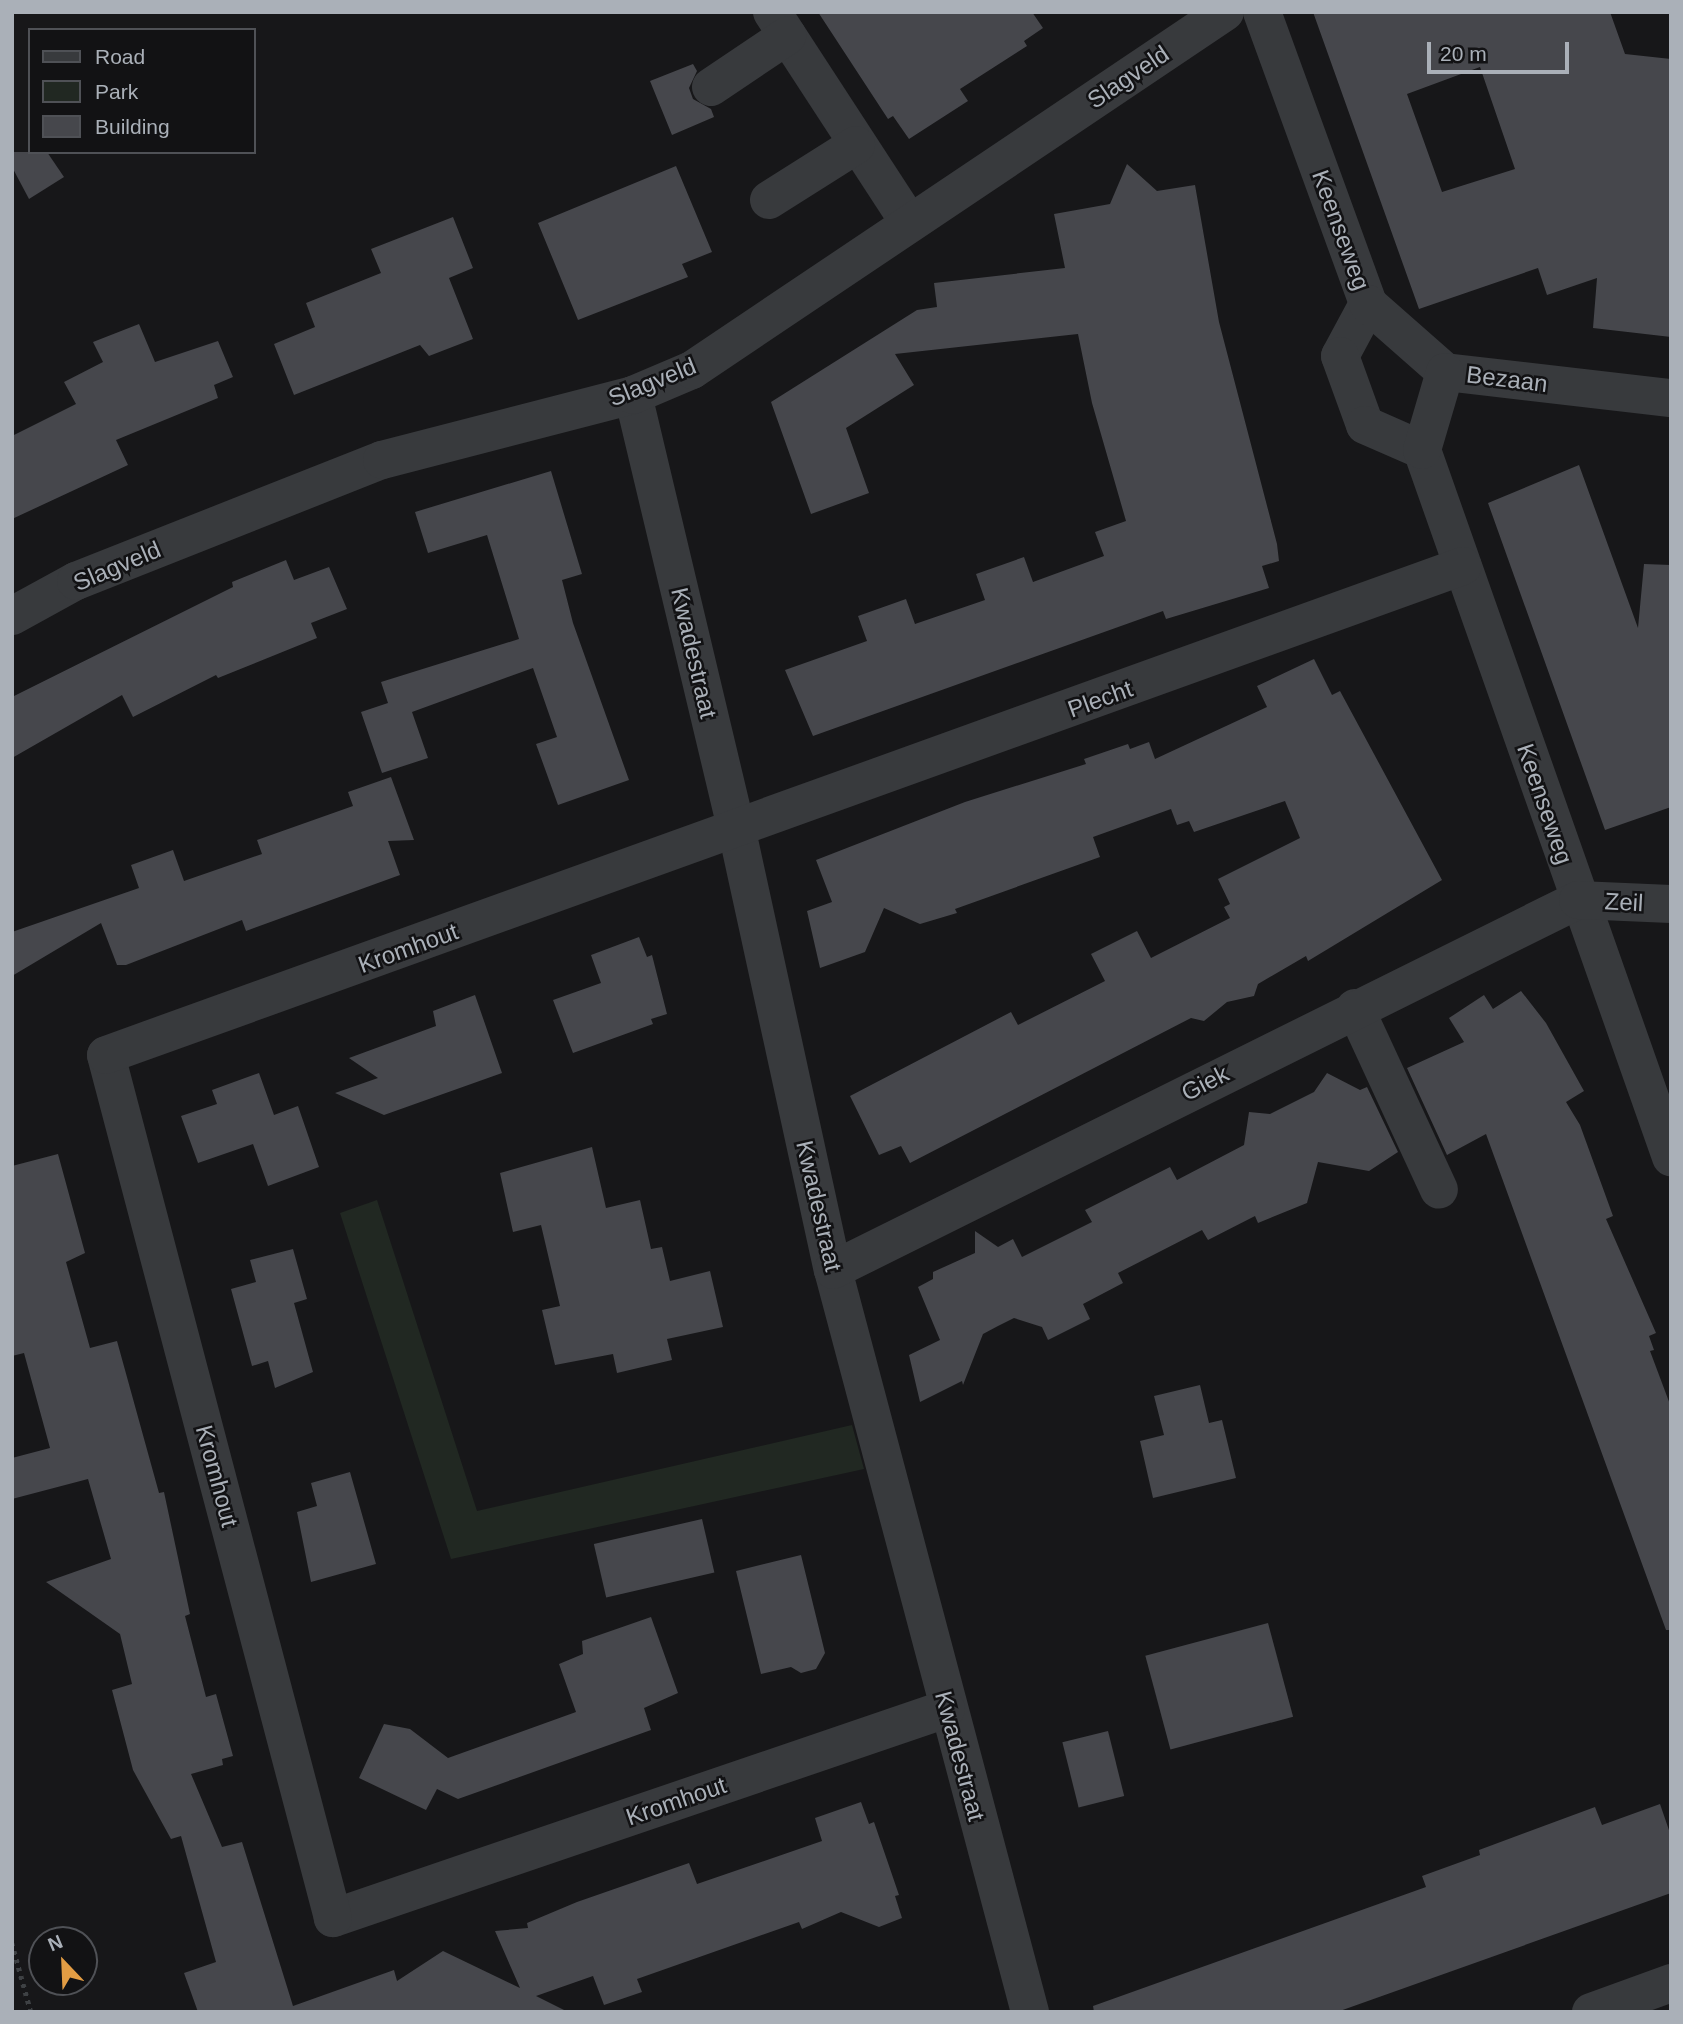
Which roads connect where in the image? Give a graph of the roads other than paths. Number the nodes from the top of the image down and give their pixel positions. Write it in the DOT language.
graph roads {
  1 [pos="1224,12"];
  2 [pos="1262,12"];
  3 [pos="779,24"];
  4 [pos="711,87"];
  5 [pos="856,145"];
  6 [pos="769,200"];
  7 [pos="909,222"];
  8 [pos="1368,304"];
  9 [pos="1445,372"];
  10 [pos="633,395"];
  11 [pos="1671,398"];
  12 [pos="1422,450"];
  13 [pos="1463,566"];
  14 [pos="12,617"];
  15 [pos="737,831"];
  16 [pos="1578,900"];
  17 [pos="1671,904"];
  18 [pos="1355,1008"];
  19 [pos="1671,1157"];
  20 [pos="1439,1190"];
  21 [pos="833,1270"];
  22 [pos="946,1709"];
  23 [pos="1671,1983"];
  24 [pos="1030,2012"];
  25 [pos="1591,2012"];
  1 -- 7 [label="street, Slagveld"];
  2 -- 8 [label="street, Keenseweg"];
  3 -- 4 [label="street"];
  3 -- 5 [label="street"];
  5 -- 6 [label="street"];
  5 -- 7 [label="street"];
  7 -- 10 [label="street, Slagveld"];
  8 -- 9 [label="street, Bezaan"];
  8 -- 12 [label="street, Keenseweg"];
  9 -- 11 [label="street, Bezaan"];
  9 -- 12 [label="street"];
  10 -- 14 [label="street, Slagveld"];
  10 -- 15 [label="street, Kwadestraat"];
  12 -- 13 [label="street, Keenseweg"];
  13 -- 15 [label="street, Plecht"];
  13 -- 16 [label="street, Keenseweg"];
  15 -- 21 [label="street, Kwadestraat"];
  15 -- 22 [label="street, Kromhout"];
  16 -- 17 [label="street, Zeil"];
  16 -- 18 [label="street, Giek"];
  16 -- 19 [label="street, Keenseweg"];
  18 -- 20 [label="street"];
  18 -- 21 [label="street, Giek"];
  21 -- 22 [label="street, Kwadestraat"];
  22 -- 24 [label="street, Kwadestraat"];
  23 -- 25 [label="street"];
}
